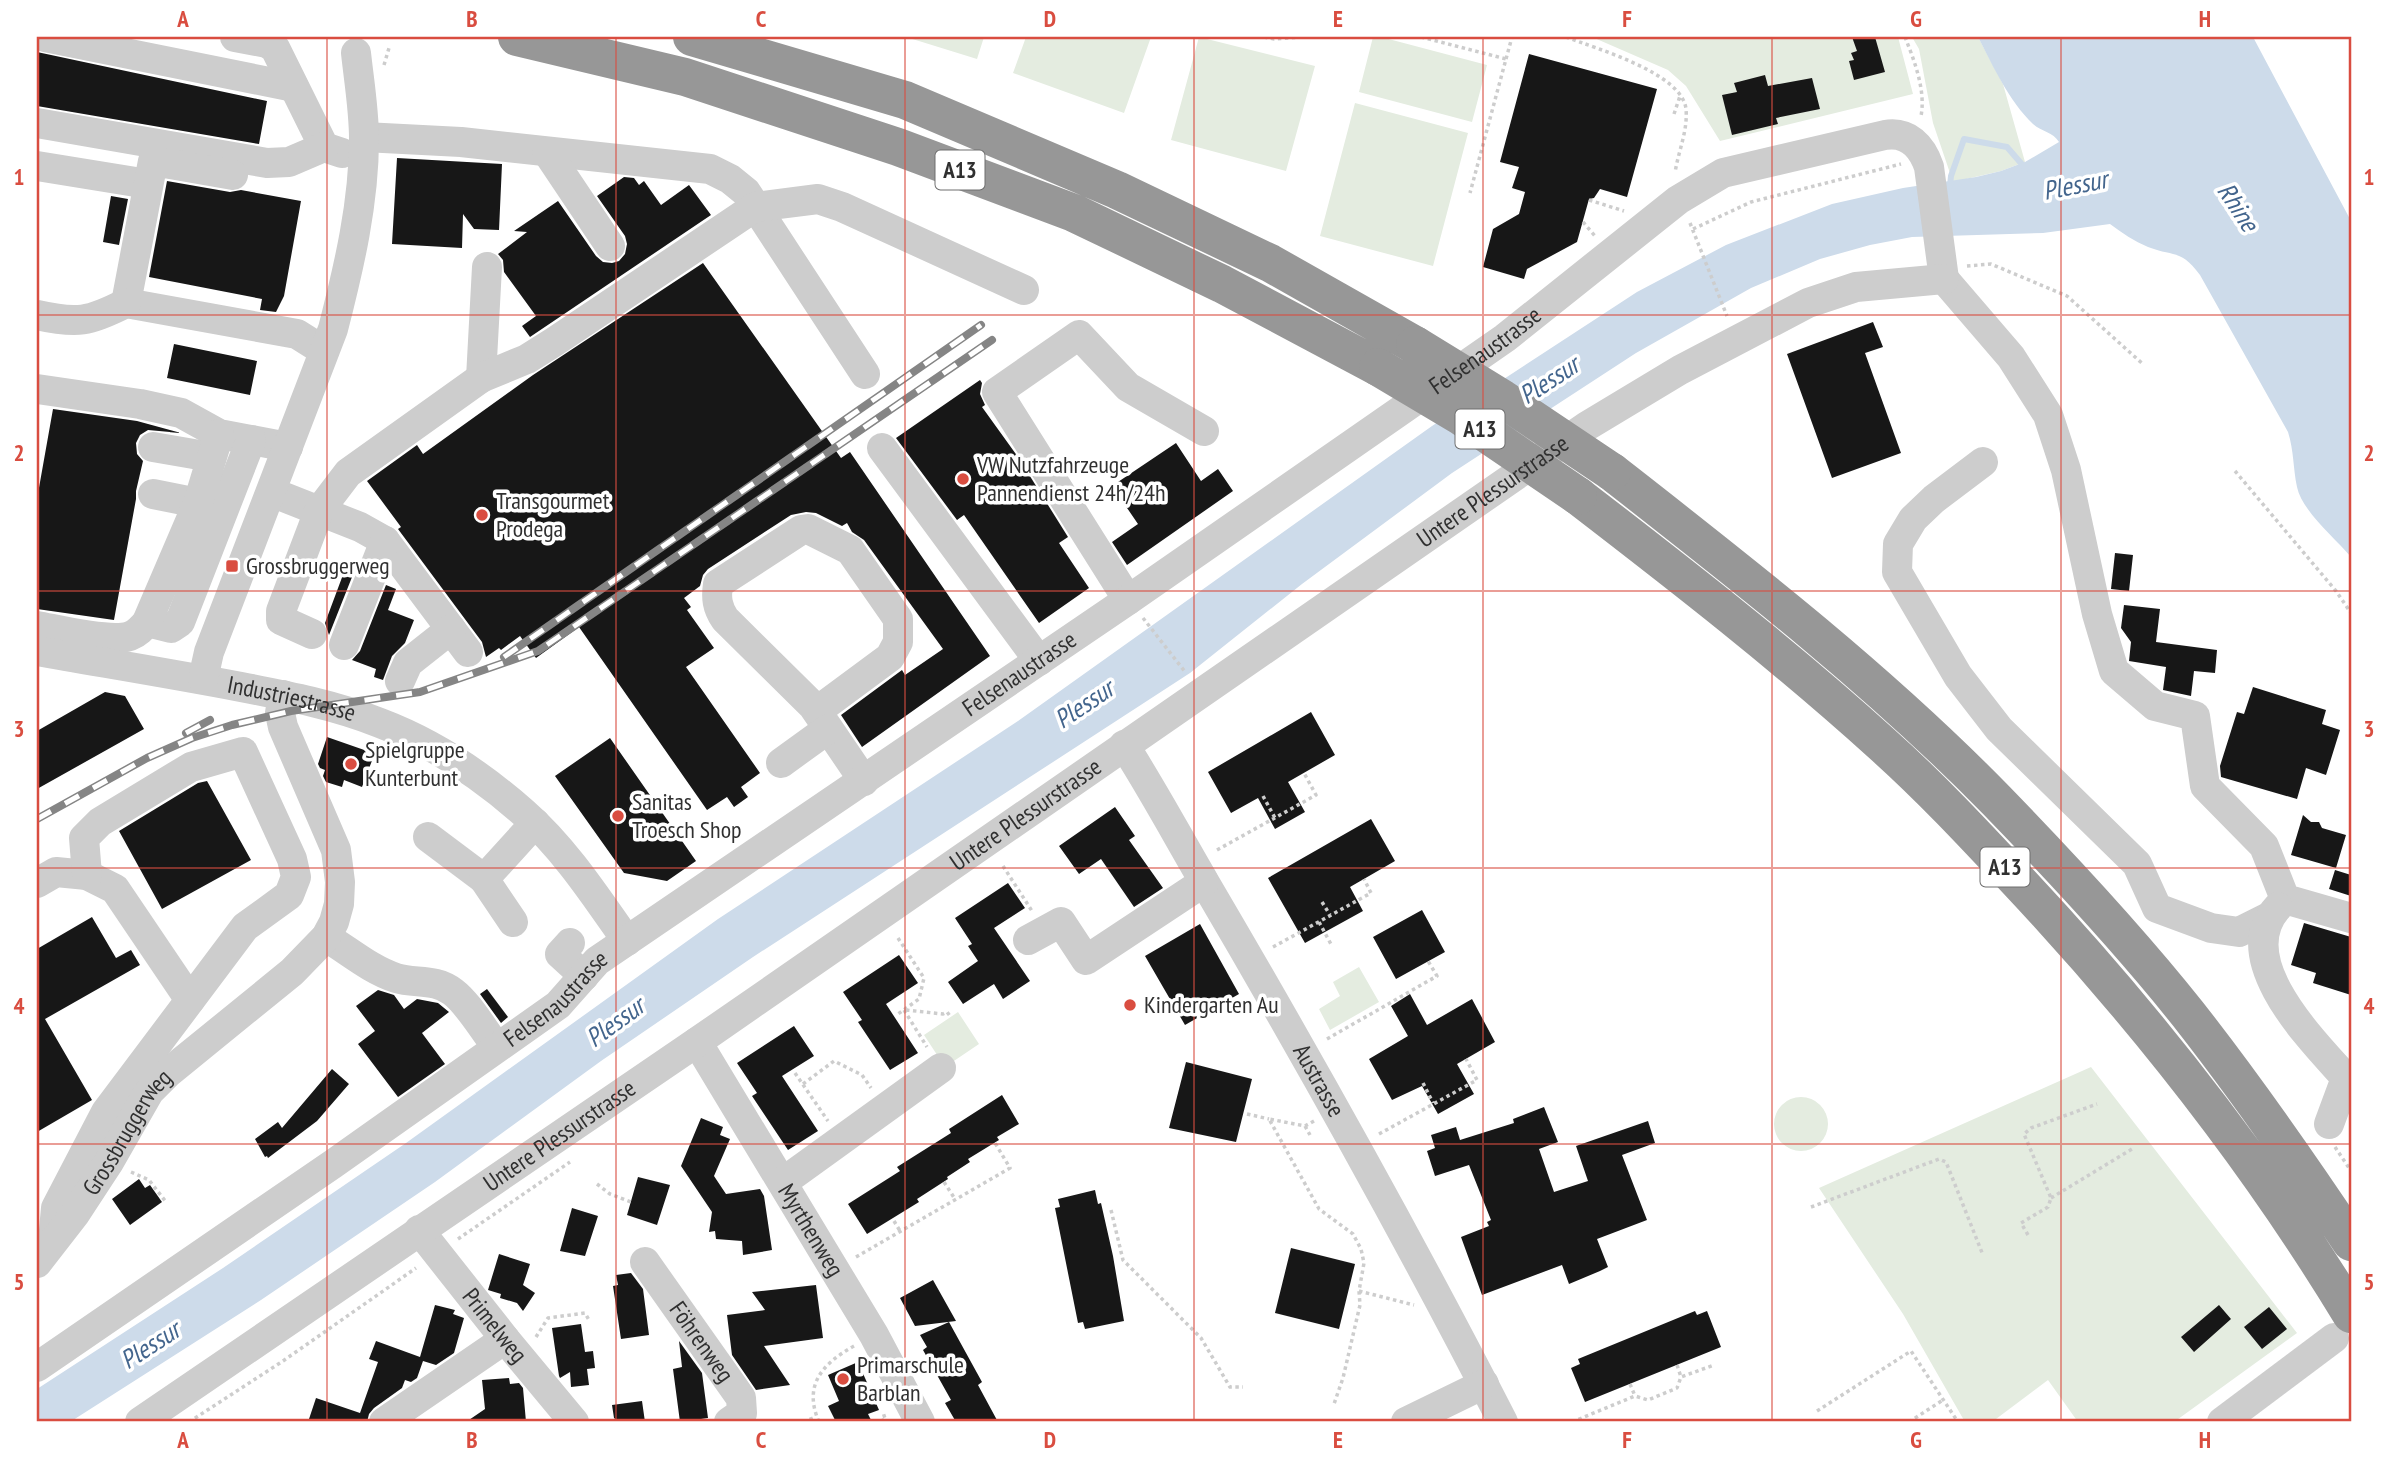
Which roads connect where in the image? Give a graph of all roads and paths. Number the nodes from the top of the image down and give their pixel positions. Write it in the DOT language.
graph roads {
  1 [pos="47,37"];
  2 [pos="235,37"];
  3 [pos="517,37"];
  4 [pos="692,37"];
  5 [pos="1264,37"];
  6 [pos="1303,37"];
  7 [pos="1420,37"];
  8 [pos="1512,37"];
  9 [pos="1566,37"];
  10 [pos="1905,37"];
  11 [pos="356,53"];
  12 [pos="1506,59"];
  13 [pos="294,87"];
  14 [pos="1680,94"];
  15 [pos="1674,114"];
  16 [pos="37,123"];
  17 [pos="324,148"];
  18 [pos="363,148"];
  19 [pos="1907,151"];
  20 [pos="547,152"];
  21 [pos="37,166"];
  22 [pos="233,175"];
  23 [pos="148,184"];
  24 [pos="1470,193"];
  25 [pos="1678,200"];
  26 [pos="755,208"];
  27 [pos="1693,229"];
  28 [pos="1695,234"];
  29 [pos="610,246"];
  30 [pos="487,267"];
  31 [pos="1944,279"];
  32 [pos="1024,290"];
  33 [pos="126,303"];
  34 [pos="37,315"];
  35 [pos="1727,317"];
  36 [pos="324,351"];
  37 [pos="2144,365"];
  38 [pos="865,374"];
  39 [pos="481,378"];
  40 [pos="37,389"];
  41 [pos="1204,431"];
  42 [pos="251,440"];
  43 [pos="215,445"];
  44 [pos="153,447"];
  45 [pos="288,447"];
  46 [pos="882,448"];
  47 [pos="1983,462"];
  48 [pos="2235,471"];
  49 [pos="271,492"];
  50 [pos="153,494"];
  51 [pos="198,503"];
  52 [pos="319,511"];
  53 [pos="385,541"];
  54 [pos="1137,611"];
  55 [pos="2351,613"];
  56 [pos="148,622"];
  57 [pos="37,626"];
  58 [pos="312,634"];
  59 [pos="344,645"];
  60 [pos="37,651"];
  61 [pos="1039,662"];
  62 [pos="1186,673"];
  63 [pos="203,680"];
  64 [pos="400,681"];
  65 [pos="283,695"];
  66 [pos="823,720"];
  67 [pos="1124,746"];
  68 [pos="781,763"];
  69 [pos="1304,773"];
  70 [pos="864,781"];
  71 [pos="1263,796"];
  72 [pos="1275,818"];
  73 [pos="535,823"];
  74 [pos="428,837"];
  75 [pos="1217,850"];
  76 [pos="1003,866"];
  77 [pos="87,875"];
  78 [pos="484,879"];
  79 [pos="1364,879"];
  80 [pos="1204,882"];
  81 [pos="37,883"];
  82 [pos="1322,902"];
  83 [pos="2277,908"];
  84 [pos="1330,915"];
  85 [pos="2351,918"];
  86 [pos="513,922"];
  87 [pos="1319,922"];
  88 [pos="1036,936"];
  89 [pos="326,937"];
  90 [pos="898,938"];
  91 [pos="627,941"];
  92 [pos="570,943"];
  93 [pos="1273,947"];
  94 [pos="1332,947"];
  95 [pos="1428,961"];
  96 [pos="584,976"];
  97 [pos="190,1000"];
  98 [pos="904,1010"];
  99 [pos="898,1014"];
  100 [pos="950,1016"];
  101 [pos="1327,1039"];
  102 [pos="697,1042"];
  103 [pos="497,1047"];
  104 [pos="1466,1059"];
  105 [pos="941,1068"];
  106 [pos="795,1073"];
  107 [pos="1423,1083"];
  108 [pos="2349,1083"];
  109 [pos="803,1084"];
  110 [pos="1434,1104"];
  111 [pos="2096,1104"];
  112 [pos="1334,1107"];
  113 [pos="884,1109"];
  114 [pos="1247,1114"];
  115 [pos="1269,1119"];
  116 [pos="2329,1124"];
  117 [pos="1305,1126"];
  118 [pos="1379,1134"];
  119 [pos="1310,1135"];
  120 [pos="841,1140"];
  121 [pos="995,1143"];
  122 [pos="2132,1149"];
  123 [pos="109,1162"];
  124 [pos="783,1182"];
  125 [pos="944,1182"];
  126 [pos="597,1184"];
  127 [pos="2051,1198"];
  128 [pos="955,1199"];
  129 [pos="166,1202"];
  130 [pos="631,1202"];
  131 [pos="1811,1207"];
  132 [pos="1111,1210"];
  133 [pos="46,1211"];
  134 [pos="894,1221"];
  135 [pos="419,1230"];
  136 [pos="900,1231"];
  137 [pos="2028,1236"];
  138 [pos="2351,1242"];
  139 [pos="45,1252"];
  140 [pos="1983,1255"];
  141 [pos="645,1262"];
  142 [pos="419,1265"];
  143 [pos="835,1269"];
  144 [pos="1359,1291"];
  145 [pos="1426,1309"];
  146 [pos="589,1320"];
  147 [pos="2343,1326"];
  148 [pos="874,1335"];
  149 [pos="505,1339"];
  150 [pos="526,1364"];
  151 [pos="1677,1365"];
  152 [pos="1714,1365"];
  153 [pos="37,1367"];
  154 [pos="1682,1377"];
  155 [pos="1483,1384"];
  156 [pos="1630,1384"];
  157 [pos="1243,1387"];
  158 [pos="1635,1396"];
  159 [pos="1943,1400"];
  160 [pos="1334,1404"];
  161 [pos="1817,1411"];
  162 [pos="887,1415"];
  163 [pos="816,1417"];
  164 [pos="562,1418"];
  165 [pos="140,1422"];
  166 [pos="189,1422"];
  167 [pos="384,1422"];
  168 [pos="729,1422"];
  169 [pos="803,1422"];
  170 [pos="819,1422"];
  171 [pos="883,1422"];
  172 [pos="920,1422"];
  173 [pos="1211,1422"];
  174 [pos="1219,1422"];
  175 [pos="1406,1422"];
  176 [pos="1503,1422"];
  177 [pos="1572,1422"];
  178 [pos="1909,1422"];
  179 [pos="1958,1422"];
  180 [pos="2221,1422"];
  1 -- 13 [label="street"];
  2 -- 13 [label="street"];
  3 -- 147 [label="highway, A13, bridge"];
  4 -- 138 [label="highway, A13, bridge"];
  5 -- 6 [label="path"];
  7 -- 12 [label="path"];
  8 -- 12 [label="path"];
  9 -- 14 [label="path"];
  10 -- 19 [label="path"];
  11 -- 18 [label="street"];
  12 -- 24 [label="path"];
  13 -- 17 [label="street"];
  14 -- 15 [label="path"];
  14 -- 25 [label="path"];
  16 -- 17 [label="street"];
  17 -- 18 [label="street"];
  18 -- 20 [label="street"];
  18 -- 36 [label="street"];
  19 -- 25 [label="street, Felsenaustrasse"];
  19 -- 27 [label="path"];
  19 -- 31 [label="street"];
  20 -- 26 [label="street"];
  20 -- 29 [label="street"];
  21 -- 23 [label="street"];
  22 -- 23 [label="street"];
  23 -- 33 [label="street"];
  25 -- 54 [label="street, Felsenaustrasse"];
  26 -- 32 [label="street"];
  26 -- 38 [label="street"];
  26 -- 39 [label="street"];
  28 -- 35 [label="path"];
  30 -- 39 [label="street"];
  31 -- 37 [label="path"];
  31 -- 67 [label="street, Untere Plessurstrasse"];
  31 -- 83 [label="street"];
  33 -- 34 [label="street"];
  33 -- 36 [label="street"];
  36 -- 45 [label="street"];
  39 -- 52 [label="street"];
  40 -- 43 [label="street"];
  41 -- 54 [label="street"];
  42 -- 43 [label="street"];
  42 -- 45 [label="street"];
  42 -- 56 [label="street"];
  43 -- 44 [label="street"];
  43 -- 51 [label="street"];
  45 -- 49 [label="street"];
  46 -- 61 [label="street"];
  47 -- 83 [label="street"];
  48 -- 55 [label="path"];
  49 -- 52 [label="street"];
  49 -- 63 [label="street"];
  50 -- 51 [label="street"];
  51 -- 56 [label="street"];
  52 -- 53 [label="street"];
  52 -- 58 [label="street"];
  53 -- 59 [label="street"];
  53 -- 64 [label="street"];
  54 -- 61 [label="street, Felsenaustrasse"];
  54 -- 62 [label="path"];
  56 -- 57 [label="street"];
  60 -- 63 [label="street, Industriestrasse"];
  61 -- 70 [label="street, Felsenaustrasse"];
  63 -- 65 [label="street, Industriestrasse"];
  65 -- 73 [label="street, Industriestrasse"];
  65 -- 89 [label="street, Grossbruggerweg"];
  66 -- 66 [label="street"];
  66 -- 68 [label="street"];
  66 -- 70 [label="street"];
  67 -- 80 [label="street, Austrasse"];
  67 -- 102 [label="street, Untere Plessurstrasse"];
  69 -- 72 [label="path"];
  70 -- 91 [label="street, Felsenaustrasse"];
  71 -- 72 [label="path"];
  72 -- 75 [label="path"];
  73 -- 78 [label="street"];
  73 -- 91 [label="street, Industriestrasse"];
  74 -- 78 [label="street"];
  76 -- 88 [label="path"];
  77 -- 81 [label="street"];
  77 -- 97 [label="street"];
  77 -- 97 [label="street"];
  78 -- 86 [label="street"];
  79 -- 84 [label="path"];
  80 -- 88 [label="street"];
  80 -- 112 [label="street, Austrasse"];
  82 -- 84 [label="path"];
  83 -- 85 [label="street"];
  83 -- 108 [label="street"];
  84 -- 87 [label="path"];
  87 -- 93 [label="path"];
  87 -- 94 [label="path"];
  89 -- 103 [label="street"];
  89 -- 123 [label="street, Grossbruggerweg"];
  90 -- 98 [label="path"];
  91 -- 96 [label="street, Felsenaustrasse"];
  92 -- 96 [label="street"];
  95 -- 101 [label="path"];
  96 -- 103 [label="street, Felsenaustrasse"];
  97 -- 133 [label="street"];
  98 -- 99 [label="path"];
  98 -- 100 [label="path"];
  98 -- 105 [label="path"];
  102 -- 124 [label="street, Myrthenweg"];
  102 -- 135 [label="street, Untere Plessurstrasse"];
  103 -- 153 [label="street, Felsenaustrasse"];
  104 -- 110 [label="path"];
  105 -- 113 [label="street"];
  106 -- 109 [label="path"];
  107 -- 110 [label="path"];
  108 -- 116 [label="street"];
  109 -- 113 [label="path"];
  109 -- 120 [label="path"];
  110 -- 118 [label="path"];
  111 -- 127 [label="path"];
  112 -- 117 [label="path"];
  112 -- 155 [label="street, Austrasse"];
  113 -- 120 [label="street"];
  114 -- 115 [label="path"];
  115 -- 117 [label="path"];
  115 -- 144 [label="path"];
  117 -- 119 [label="path"];
  120 -- 124 [label="street"];
  121 -- 128 [label="path"];
  122 -- 127 [label="path"];
  123 -- 129 [label="path"];
  123 -- 139 [label="street, Grossbruggerweg"];
  124 -- 143 [label="street, Myrthenweg"];
  125 -- 128 [label="path"];
  126 -- 130 [label="path"];
  127 -- 137 [label="path"];
  128 -- 136 [label="path"];
  131 -- 140 [label="path"];
  132 -- 157 [label="path"];
  133 -- 139 [label="street"];
  134 -- 136 [label="path"];
  135 -- 149 [label="street, Primelweg"];
  135 -- 165 [label="street, Untere Plessurstrasse"];
  136 -- 143 [label="path"];
  141 -- 168 [label="street, Föhrenweg"];
  142 -- 166 [label="path"];
  143 -- 148 [label="street, Myrthenweg"];
  144 -- 145 [label="path"];
  144 -- 160 [label="path"];
  146 -- 150 [label="path"];
  147 -- 180 [label="street"];
  148 -- 163 [label="path"];
  148 -- 172 [label="street, Myrthenweg"];
  149 -- 150 [label="street, Primelweg"];
  149 -- 167 [label="street"];
  150 -- 164 [label="street, Primelweg"];
  151 -- 154 [label="path"];
  152 -- 154 [label="path"];
  154 -- 158 [label="path"];
  155 -- 175 [label="street"];
  155 -- 176 [label="street, Austrasse"];
  156 -- 158 [label="path"];
  158 -- 177 [label="path"];
  159 -- 161 [label="path"];
  159 -- 178 [label="path"];
  159 -- 179 [label="path"];
  162 -- 171 [label="path"];
  163 -- 169 [label="path"];
  163 -- 170 [label="path"];
  173 -- 174 [label="path"];
}
